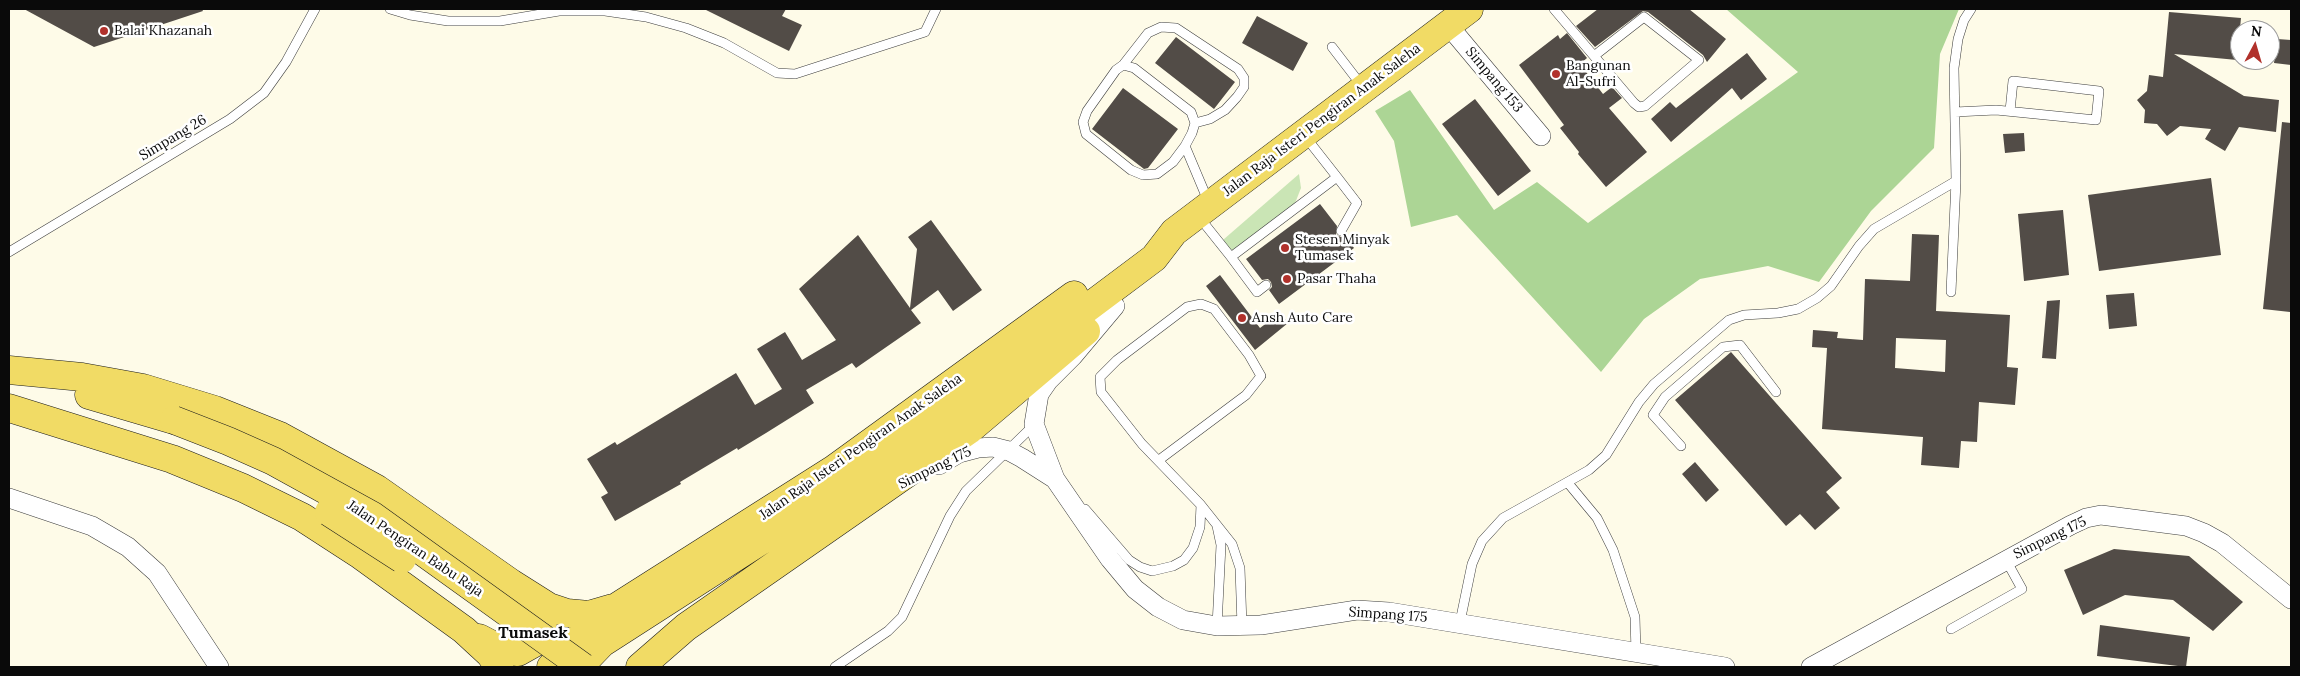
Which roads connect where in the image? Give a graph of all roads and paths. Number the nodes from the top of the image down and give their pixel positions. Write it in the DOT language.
graph roads {
  1 [pos="315,9"];
  2 [pos="390,9"];
  3 [pos="936,9"];
  4 [pos="1554,9"];
  5 [pos="1971,9"];
  6 [pos="1462,13"];
  7 [pos="1332,47"];
  8 [pos="1594,56"];
  9 [pos="1123,65"];
  10 [pos="1363,88"];
  11 [pos="2010,111"];
  12 [pos="1955,112"];
  13 [pos="1195,123"];
  14 [pos="1303,133"];
  15 [pos="1540,136"];
  16 [pos="1185,146"];
  17 [pos="1337,177"];
  18 [pos="1956,181"];
  19 [pos="1204,210"];
  20 [pos="1341,230"];
  21 [pos="1174,232"];
  22 [pos="9,252"];
  23 [pos="1231,257"];
  24 [pos="1149,263"];
  25 [pos="1266,286"];
  26 [pos="1951,292"];
  27 [pos="1115,306"];
  28 [pos="1712,334"];
  29 [pos="1723,347"];
  30 [pos="9,370"];
  31 [pos="9,379"];
  32 [pos="1648,391"];
  33 [pos="1776,392"];
  34 [pos="9,398"];
  35 [pos="1660,404"];
  36 [pos="9,408"];
  37 [pos="1034,424"];
  38 [pos="170,428"];
  39 [pos="1681,446"];
  40 [pos="1008,451"];
  41 [pos="1159,460"];
  42 [pos="1057,482"];
  43 [pos="1568,483"];
  44 [pos="9,498"];
  45 [pos="869,500"];
  46 [pos="1201,505"];
  47 [pos="1216,523"];
  48 [pos="2006,560"];
  49 [pos="511,583"];
  50 [pos="2291,599"];
  51 [pos="615,608"];
  52 [pos="1460,622"];
  53 [pos="1217,626"];
  54 [pos="1242,626"];
  55 [pos="1951,629"];
  56 [pos="464,630"];
  57 [pos="1636,653"];
  58 [pos="219,667"];
  59 [pos="499,667"];
  60 [pos="551,667"];
  61 [pos="579,667"];
  62 [pos="583,667"];
  63 [pos="640,667"];
  64 [pos="834,667"];
  65 [pos="1725,667"];
  66 [pos="1811,667"];
  1 -- 22 [label="lane, Simpang 26"];
  2 -- 3 [label="lane"];
  4 -- 8 [label="lane"];
  5 -- 12 [label="lane"];
  6 -- 10 [label="main road, Jalan Raja Isteri Pengiran Anak Saleha"];
  6 -- 15 [label="street, Simpang 153"];
  7 -- 10 [label="lane"];
  8 -- 8 [label="lane"];
  9 -- 13 [label="lane"];
  9 -- 13 [label="lane"];
  9 -- 16 [label="lane"];
  10 -- 14 [label="main road, Jalan Raja Isteri Pengiran Anak Saleha"];
  11 -- 11 [label="lane"];
  11 -- 12 [label="lane"];
  12 -- 18 [label="lane"];
  13 -- 16 [label="lane"];
  14 -- 17 [label="lane"];
  14 -- 19 [label="main road, Jalan Raja Isteri Pengiran Anak Saleha"];
  16 -- 19 [label="lane"];
  17 -- 20 [label="lane"];
  17 -- 23 [label="lane"];
  18 -- 26 [label="lane"];
  18 -- 28 [label="lane"];
  19 -- 21 [label="main road, Jalan Raja Isteri Pengiran Anak Saleha"];
  19 -- 23 [label="lane"];
  21 -- 24 [label="main road, Jalan Raja Isteri Pengiran Anak Saleha"];
  21 -- 51 [label="main road, Jalan Raja Isteri Pengiran Anak Saleha"];
  23 -- 25 [label="lane"];
  24 -- 27 [label="main road"];
  24 -- 61 [label="main road, Jalan Raja Isteri Pengiran Anak Saleha"];
  27 -- 37 [label="street"];
  27 -- 45 [label="main road"];
  28 -- 29 [label="lane"];
  28 -- 32 [label="lane"];
  29 -- 33 [label="lane"];
  29 -- 35 [label="lane"];
  30 -- 49 [label="main road"];
  31 -- 38 [label="main road, Jalan Pengiran Babu Raja"];
  32 -- 35 [label="lane"];
  32 -- 43 [label="lane"];
  34 -- 38 [label="main road, Jalan Pengiran Babu Raja"];
  35 -- 39 [label="lane"];
  36 -- 56 [label="main road"];
  37 -- 40 [label="lane"];
  37 -- 42 [label="street, Simpang 175"];
  38 -- 60 [label="main road, Jalan Pengiran Babu Raja, bridge"];
  38 -- 62 [label="main road, Jalan Pengiran Babu Raja, bridge"];
  40 -- 42 [label="street, Simpang 175"];
  40 -- 45 [label="street, Simpang 175"];
  40 -- 64 [label="lane"];
  41 -- 41 [label="lane"];
  41 -- 46 [label="lane"];
  42 -- 46 [label="lane"];
  42 -- 53 [label="street, Simpang 175"];
  43 -- 52 [label="lane"];
  43 -- 57 [label="lane"];
  44 -- 58 [label="street"];
  45 -- 63 [label="main road"];
  46 -- 47 [label="lane"];
  47 -- 53 [label="lane"];
  47 -- 54 [label="lane"];
  48 -- 50 [label="street, Simpang 175"];
  48 -- 55 [label="lane"];
  48 -- 66 [label="street, Simpang 175"];
  49 -- 51 [label="main road"];
  49 -- 56 [label="main road"];
  51 -- 60 [label="main road, Jalan Raja Isteri Pengiran Anak Saleha"];
  52 -- 54 [label="street, Simpang 175"];
  52 -- 57 [label="street, Simpang 175"];
  53 -- 54 [label="street, Simpang 175"];
  56 -- 59 [label="main road"];
  57 -- 65 [label="street, Simpang 175"];
}
